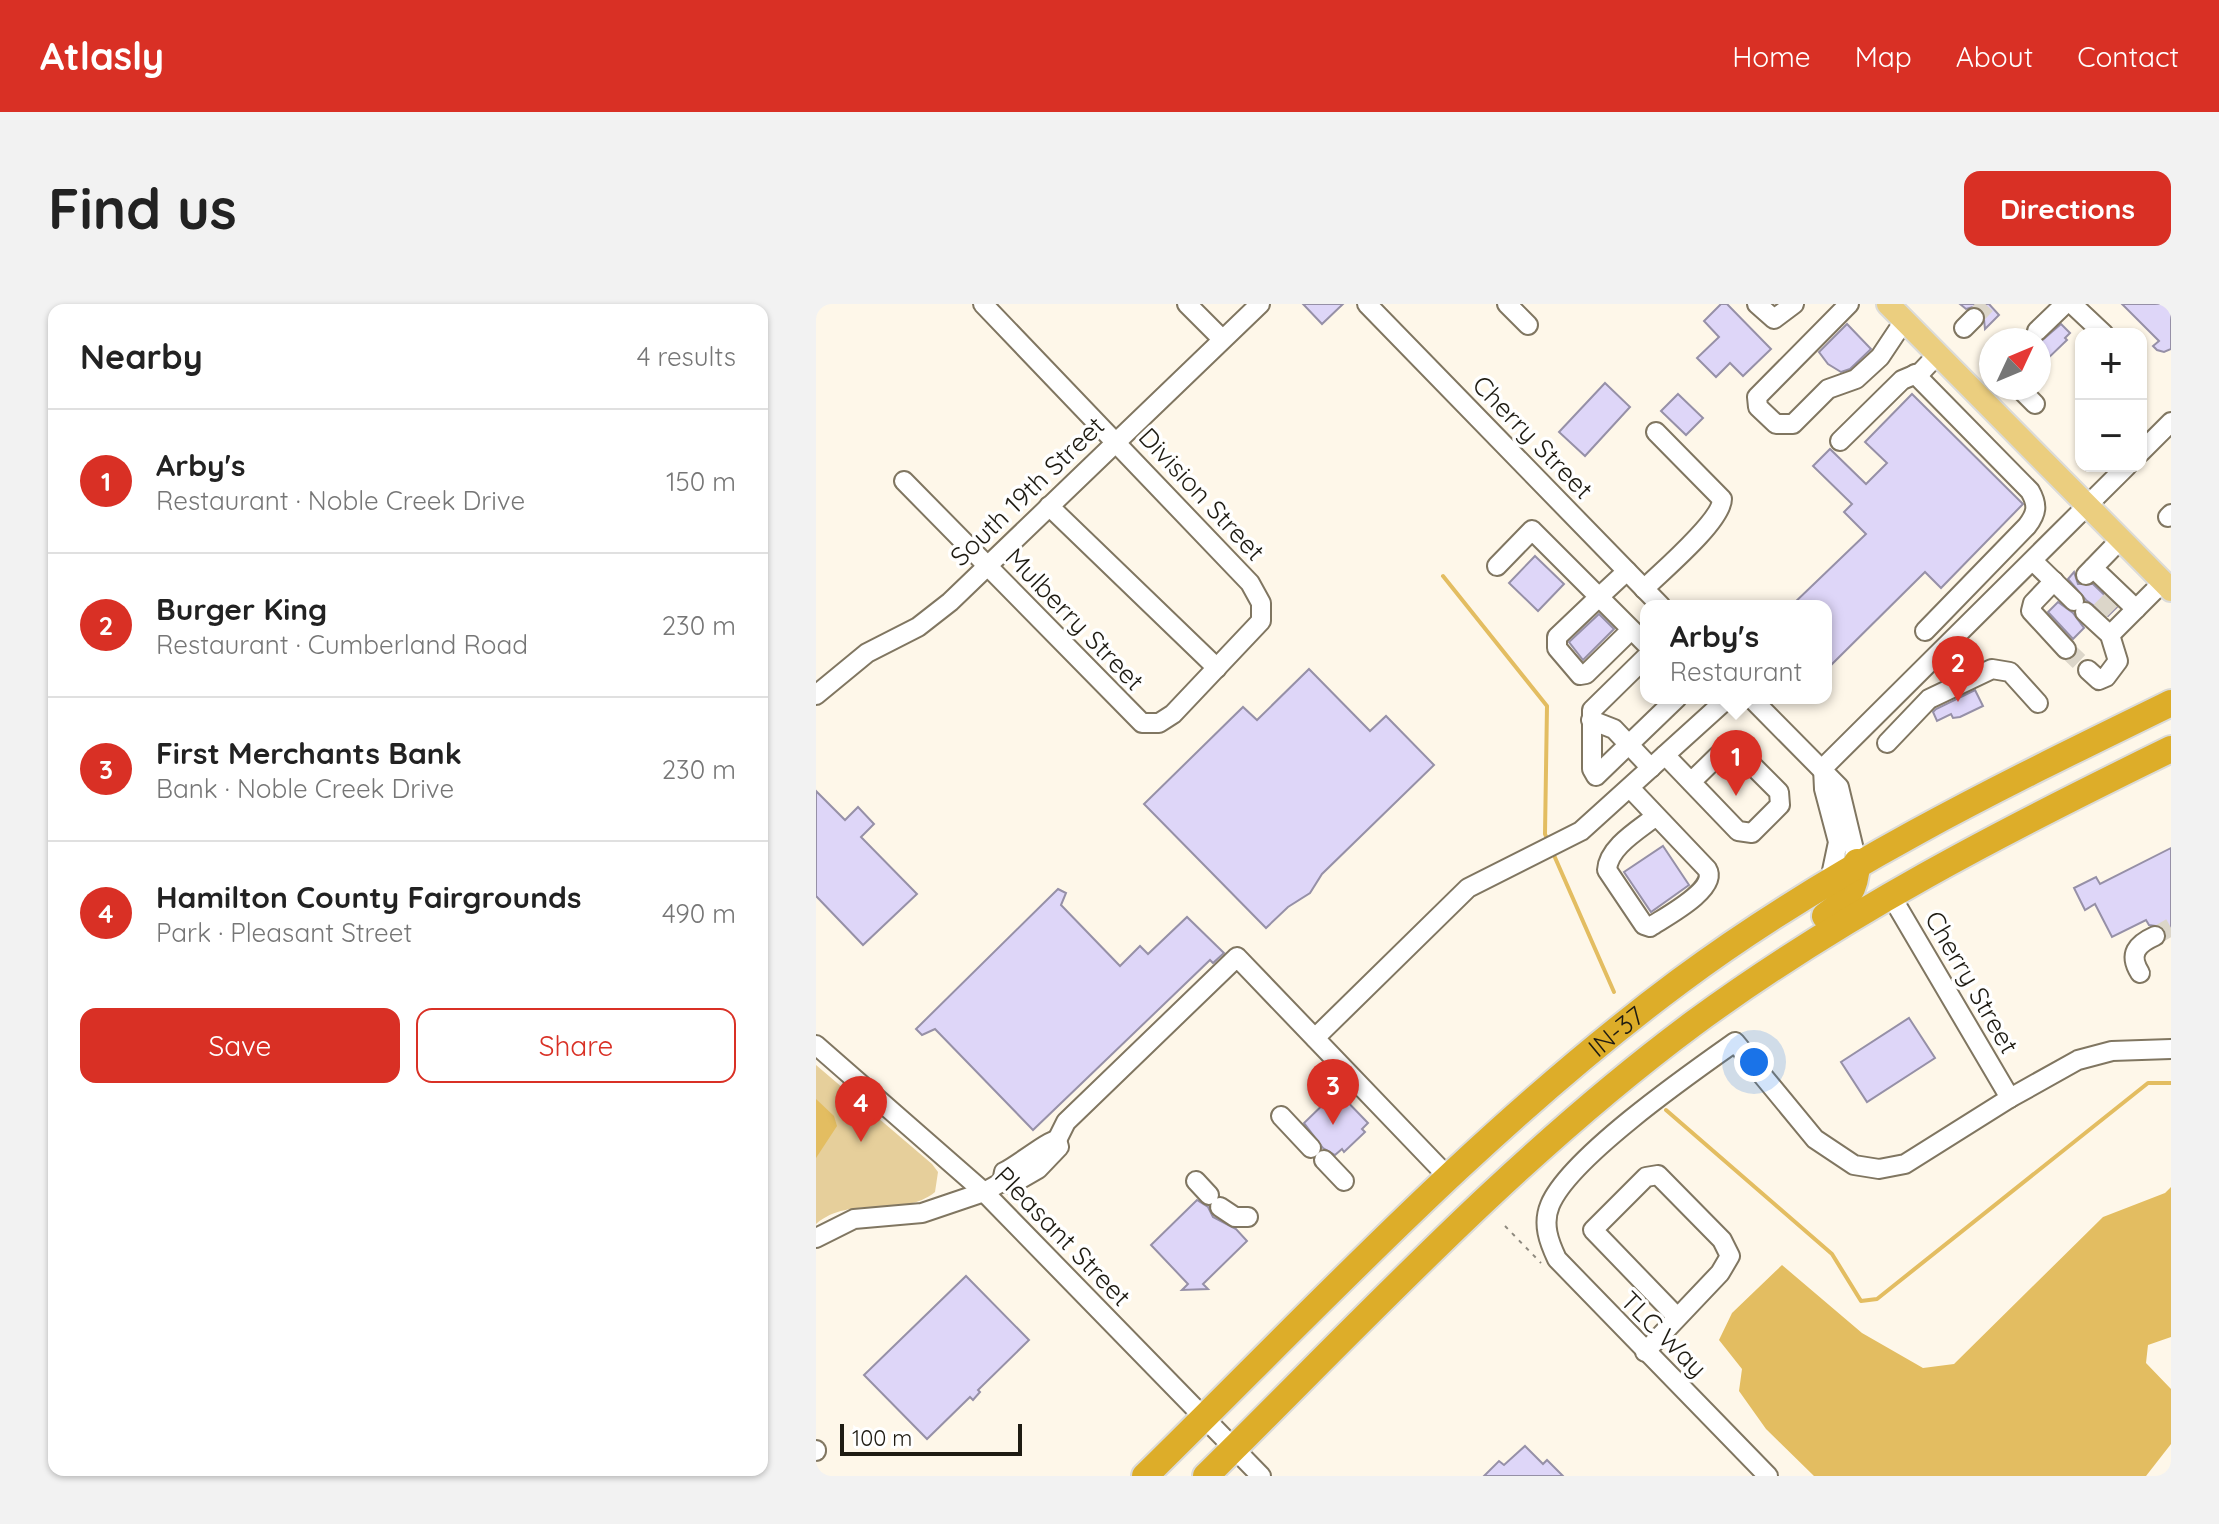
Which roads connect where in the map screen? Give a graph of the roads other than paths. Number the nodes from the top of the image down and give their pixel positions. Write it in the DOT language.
graph roads {
  1 [pos="983,304"];
  2 [pos="1187,304"];
  3 [pos="1260,304"];
  4 [pos="1367,304"];
  5 [pos="1507,304"];
  6 [pos="1757,304"];
  7 [pos="1794,304"];
  8 [pos="1849,304"];
  9 [pos="1888,304"];
  10 [pos="2065,304"];
  11 [pos="2072,304"];
  12 [pos="1904,321"];
  13 [pos="1528,325"];
  14 [pos="2040,328"];
  15 [pos="2098,328"];
  16 [pos="1222,339"];
  17 [pos="1937,355"];
  18 [pos="1915,374"];
  19 [pos="2031,400"];
  20 [pos="2035,404"];
  21 [pos="2171,422"];
  22 [pos="1656,432"];
  23 [pos="1116,440"];
  24 [pos="1840,441"];
  25 [pos="2147,446"];
  26 [pos="2121,472"];
  27 [pos="904,481"];
  28 [pos="1049,506"];
  29 [pos="2088,507"];
  30 [pos="2120,540"];
  31 [pos="2033,561"];
  32 [pos="1497,566"];
  33 [pos="988,567"];
  34 [pos="1627,571"];
  35 [pos="2167,586"];
  36 [pos="1644,589"];
  37 [pos="2087,594"];
  38 [pos="1599,597"];
  39 [pos="1957,599"];
  40 [pos="1655,600"];
  41 [pos="2136,609"];
  42 [pos="1975,618"];
  43 [pos="1631,630"];
  44 [pos="1925,631"];
  45 [pos="2110,635"];
  46 [pos="1640,638"];
  47 [pos="2066,649"];
  48 [pos="1640,662"];
  49 [pos="1217,668"];
  50 [pos="2094,675"];
  51 [pos="816,695"];
  52 [pos="2038,703"];
  53 [pos="2171,703"];
  54 [pos="1671,704"];
  55 [pos="1721,704"];
  56 [pos="1757,704"];
  57 [pos="1591,720"];
  58 [pos="1887,743"];
  59 [pos="1630,745"];
  60 [pos="2171,749"];
  61 [pos="1665,755"];
  62 [pos="1651,768"];
  63 [pos="1823,768"];
  64 [pos="1691,782"];
  65 [pos="1630,788"];
  66 [pos="1968,802"];
  67 [pos="1656,816"];
  68 [pos="1857,862"];
  69 [pos="1830,880"];
  70 [pos="1890,894"];
  71 [pos="2155,936"];
  72 [pos="1772,968"];
  73 [pos="2140,973"];
  74 [pos="1315,1038"];
  75 [pos="816,1045"];
  76 [pos="2171,1049"];
  77 [pos="2010,1098"];
  78 [pos="1281,1116"];
  79 [pos="1449,1178"];
  80 [pos="1196,1181"];
  81 [pos="1344,1181"];
  82 [pos="984,1192"];
  83 [pos="1248,1217"];
  84 [pos="816,1238"];
  85 [pos="1677,1317"];
  86 [pos="1645,1352"];
  87 [pos="1204,1418"];
  88 [pos="1234,1448"];
  89 [pos="1145,1476"];
  90 [pos="1206,1476"];
  91 [pos="1261,1476"];
  92 [pos="1768,1476"];
  1 -- 23 [label="street, Division Street"];
  2 -- 16 [label="street"];
  3 -- 16 [label="street, South 19th Street"];
  4 -- 34 [label="street, Cherry Street"];
  5 -- 13 [label="street"];
  6 -- 7 [label="street"];
  8 -- 12 [label="street"];
  9 -- 12 [label="main road"];
  10 -- 14 [label="street"];
  11 -- 15 [label="street"];
  12 -- 17 [label="main road"];
  16 -- 23 [label="street, South 19th Street"];
  17 -- 18 [label="street"];
  17 -- 29 [label="main road"];
  18 -- 24 [label="street"];
  18 -- 39 [label="street"];
  19 -- 20 [label="street"];
  21 -- 25 [label="street"];
  22 -- 36 [label="street"];
  23 -- 28 [label="street, South 19th Street"];
  23 -- 49 [label="street, Division Street"];
  26 -- 29 [label="street"];
  27 -- 33 [label="street, Mulberry Street"];
  28 -- 33 [label="street, South 19th Street"];
  28 -- 49 [label="street"];
  29 -- 30 [label="main road"];
  29 -- 31 [label="street"];
  30 -- 35 [label="main road"];
  30 -- 37 [label="street"];
  31 -- 37 [label="street"];
  31 -- 42 [label="street"];
  32 -- 38 [label="street"];
  33 -- 49 [label="street, Mulberry Street"];
  33 -- 51 [label="street, South 19th Street"];
  34 -- 36 [label="street, Cherry Street"];
  34 -- 38 [label="street"];
  35 -- 41 [label="street"];
  36 -- 40 [label="street, Cherry Street"];
  37 -- 41 [label="street"];
  37 -- 45 [label="street"];
  37 -- 47 [label="street"];
  38 -- 43 [label="street"];
  38 -- 43 [label="street"];
  39 -- 42 [label="street"];
  39 -- 44 [label="street"];
  41 -- 45 [label="street"];
  42 -- 63 [label="street"];
  43 -- 46 [label="street"];
  45 -- 50 [label="street"];
  48 -- 57 [label="street"];
  52 -- 58 [label="street"];
  53 -- 66 [label="highway, IN-37"];
  54 -- 59 [label="street"];
  55 -- 61 [label="street"];
  56 -- 63 [label="street"];
  57 -- 59 [label="street"];
  57 -- 59 [label="street"];
  59 -- 62 [label="street"];
  60 -- 70 [label="highway, IN-37"];
  61 -- 62 [label="street"];
  61 -- 64 [label="street"];
  62 -- 65 [label="street"];
  63 -- 68 [label="street"];
  63 -- 69 [label="street"];
  64 -- 64 [label="street"];
  65 -- 67 [label="street"];
  65 -- 74 [label="street"];
  66 -- 68 [label="highway, IN-37"];
  66 -- 70 [label="highway"];
  67 -- 67 [label="street"];
  68 -- 69 [label="highway, IN-37"];
  68 -- 72 [label="highway"];
  69 -- 79 [label="highway, IN-37"];
  70 -- 72 [label="highway, IN-37"];
  70 -- 77 [label="street, Cherry Street"];
  71 -- 73 [label="street"];
  72 -- 88 [label="highway, IN-37"];
  74 -- 79 [label="street"];
  74 -- 82 [label="street"];
  75 -- 82 [label="street, Pleasant Street"];
  76 -- 77 [label="street"];
  77 -- 86 [label="street, TLC Way"];
  78 -- 81 [label="street"];
  79 -- 87 [label="highway, IN-37"];
  80 -- 83 [label="street"];
  82 -- 84 [label="street"];
  82 -- 87 [label="street, Pleasant Street"];
  85 -- 85 [label="street"];
  85 -- 86 [label="street"];
  86 -- 92 [label="street, TLC Way"];
  87 -- 88 [label="street, Pleasant Street"];
  87 -- 89 [label="highway, IN-37"];
  88 -- 90 [label="highway, IN-37"];
  88 -- 91 [label="street, Pleasant Street"];
}
